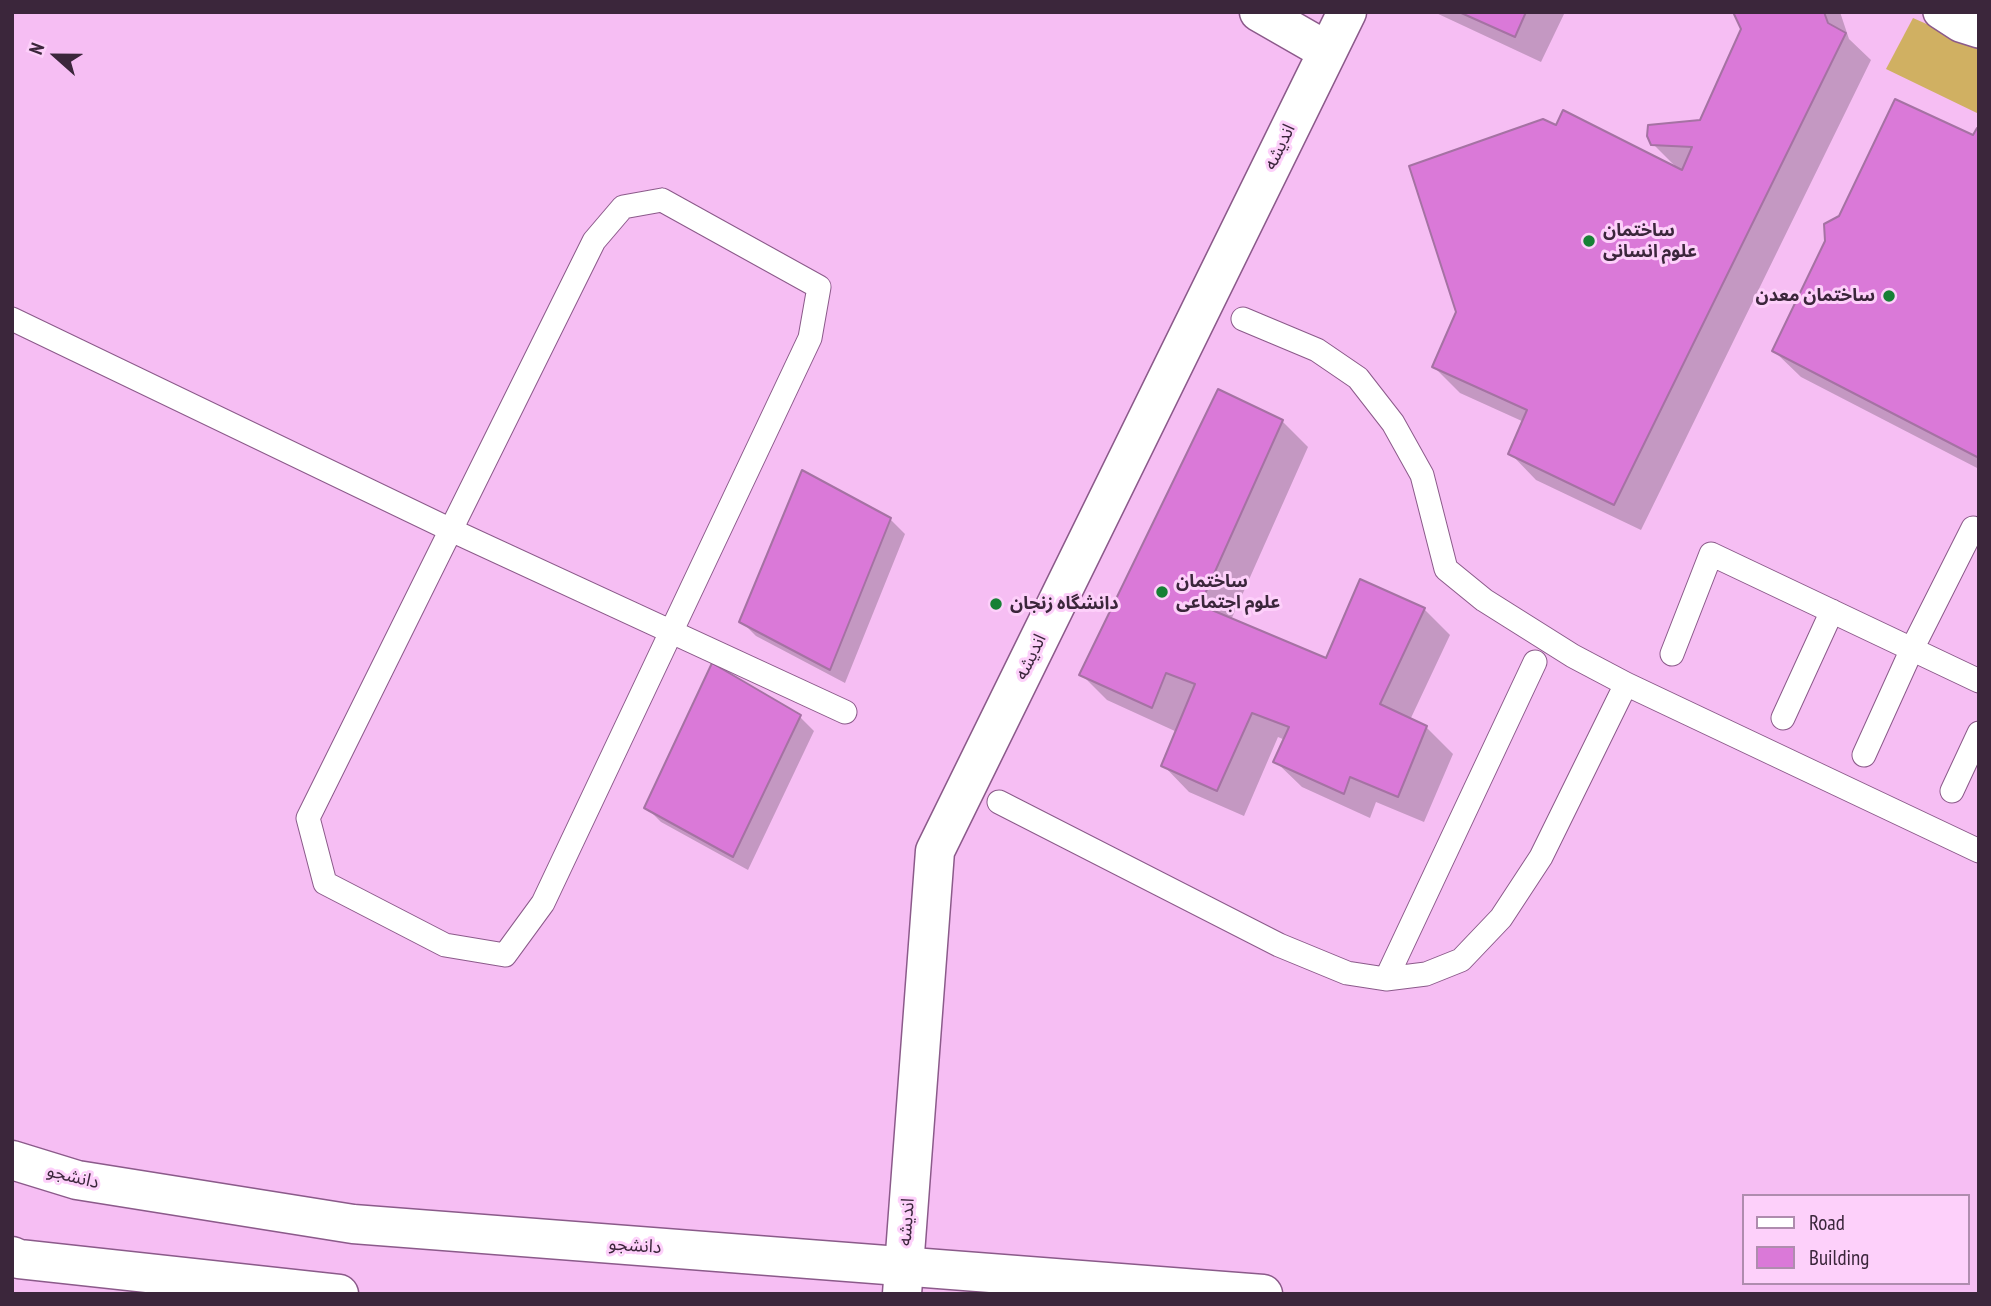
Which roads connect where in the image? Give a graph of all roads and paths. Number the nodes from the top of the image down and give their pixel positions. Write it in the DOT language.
graph roads {
  1 [pos="1259,12"];
  2 [pos="1347,12"];
  3 [pos="1940,12"];
  4 [pos="1979,31"];
  5 [pos="1327,51"];
  6 [pos="12,319"];
  7 [pos="1243,319"];
  8 [pos="1973,528"];
  9 [pos="451,530"];
  10 [pos="1832,611"];
  11 [pos="671,632"];
  12 [pos="1912,649"];
  13 [pos="1672,654"];
  14 [pos="1535,662"];
  15 [pos="1979,681"];
  16 [pos="1626,684"];
  17 [pos="845,712"];
  18 [pos="1783,718"];
  19 [pos="1979,733"];
  20 [pos="1864,755"];
  21 [pos="1952,791"];
  22 [pos="999,802"];
  23 [pos="1979,851"];
  24 [pos="1386,979"];
  25 [pos="12,1160"];
  26 [pos="12,1256"];
  27 [pos="903,1280"];
  28 [pos="339,1294"];
  29 [pos="1263,1294"];
  1 -- 5 [label="main road"];
  2 -- 5 [label="main road, اندیشه"];
  3 -- 4 [label="street"];
  5 -- 27 [label="main road, اندیشه"];
  6 -- 9 [label="lane"];
  7 -- 16 [label="lane"];
  8 -- 12 [label="lane"];
  9 -- 11 [label="lane"];
  9 -- 11 [label="lane"];
  9 -- 11 [label="lane"];
  10 -- 12 [label="lane"];
  10 -- 13 [label="lane"];
  10 -- 18 [label="lane"];
  11 -- 17 [label="lane"];
  12 -- 15 [label="lane"];
  12 -- 20 [label="lane"];
  14 -- 24 [label="lane"];
  16 -- 23 [label="lane"];
  16 -- 24 [label="lane"];
  19 -- 21 [label="lane"];
  22 -- 24 [label="lane"];
  25 -- 27 [label="main road, دانشجو"];
  26 -- 28 [label="main road"];
  27 -- 29 [label="main road, دانشجو"];
}
